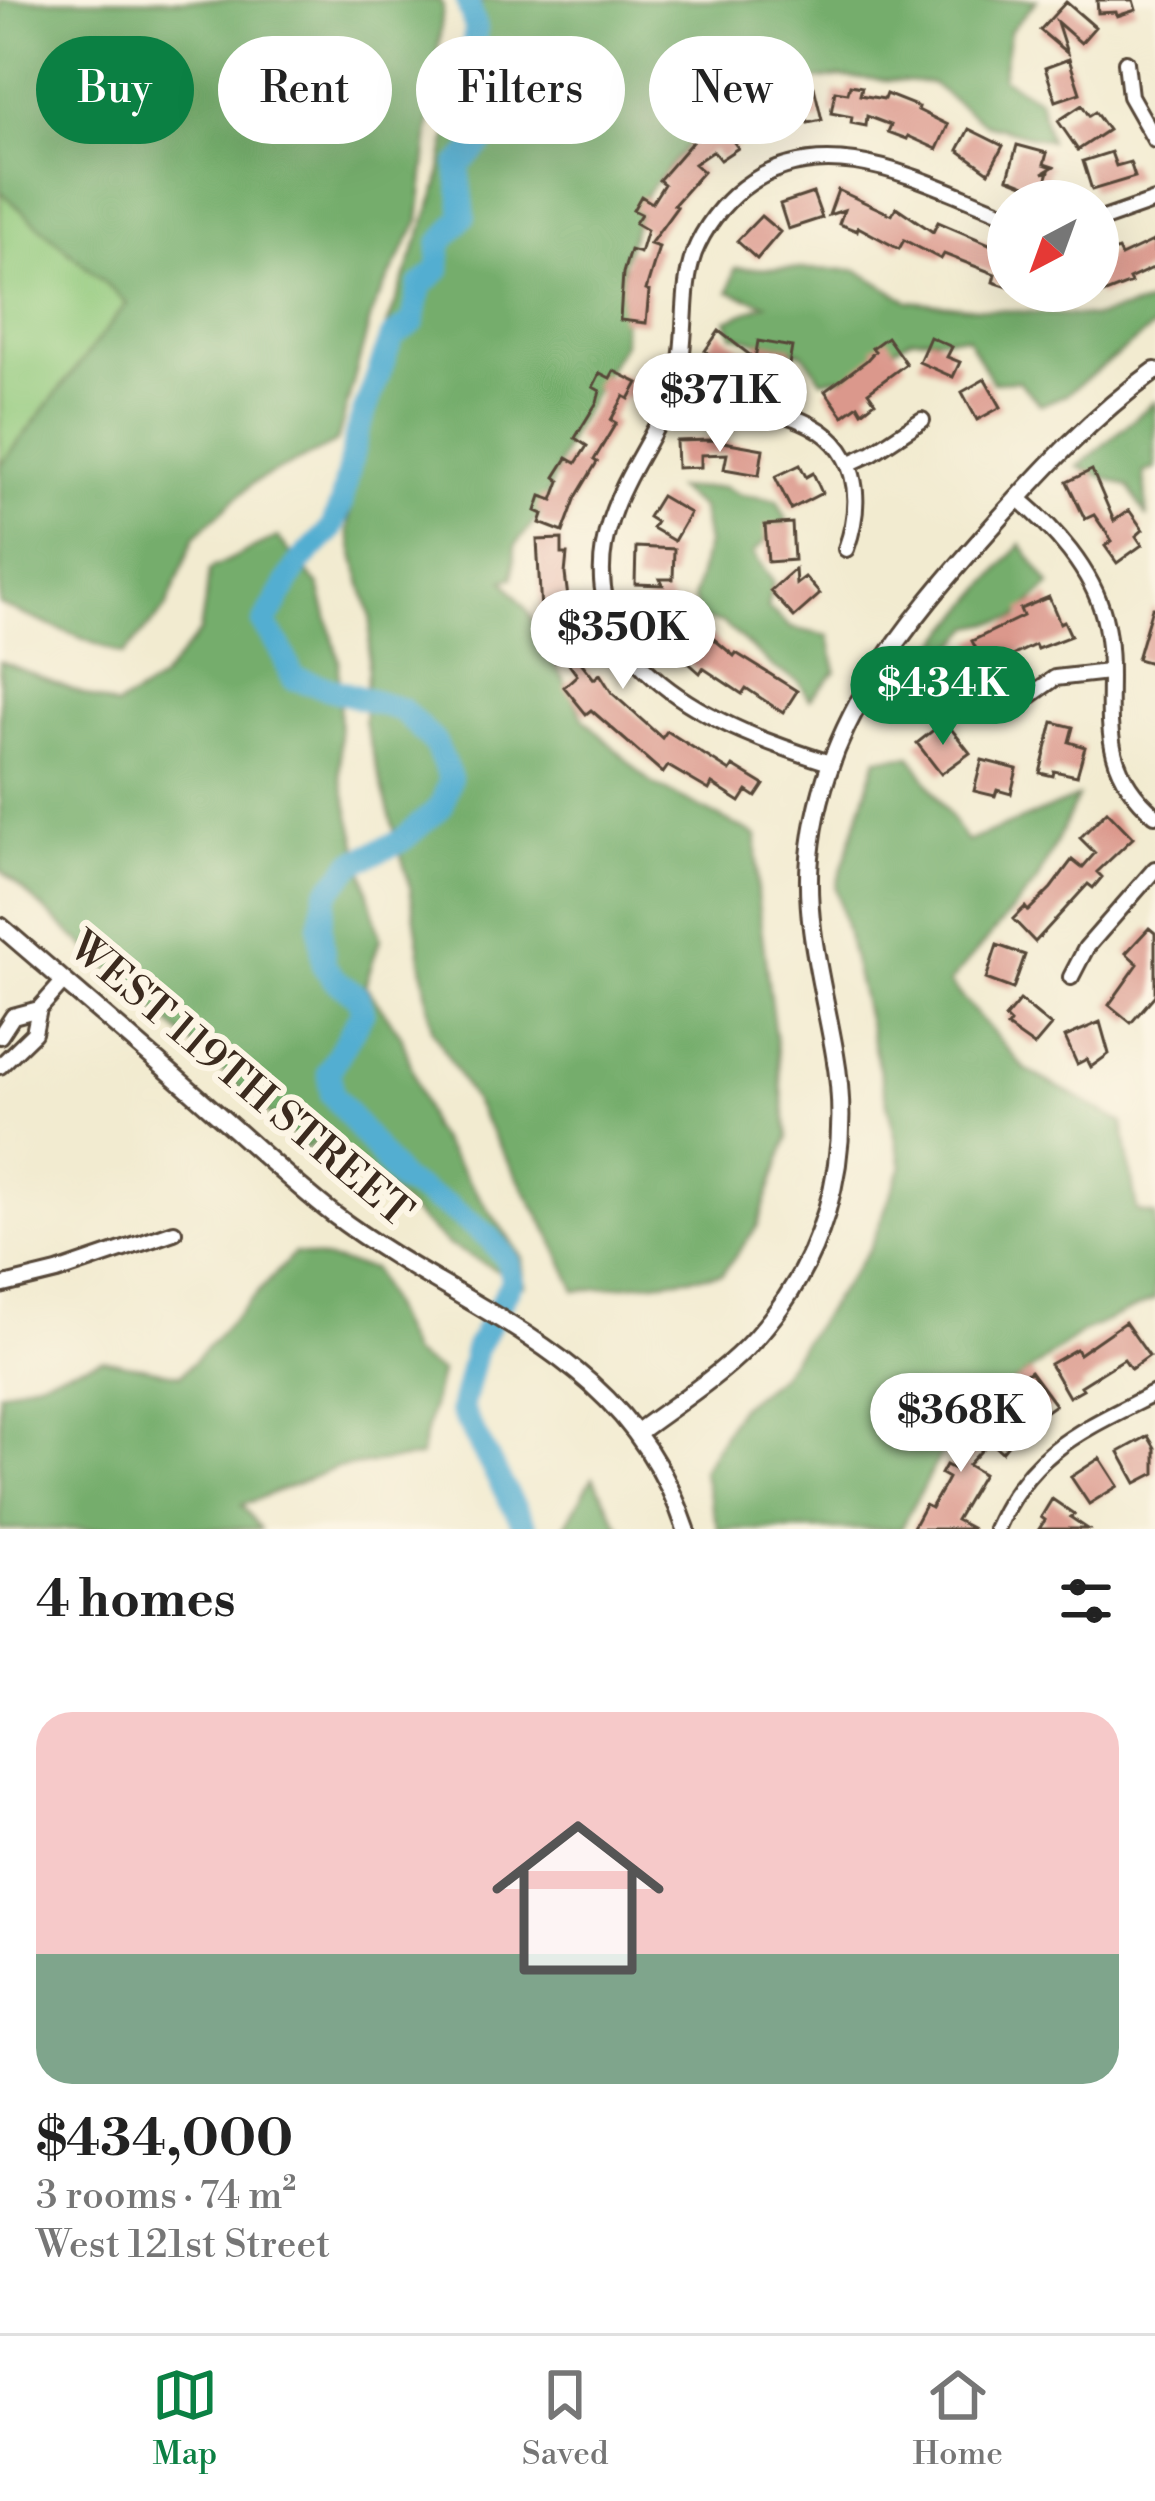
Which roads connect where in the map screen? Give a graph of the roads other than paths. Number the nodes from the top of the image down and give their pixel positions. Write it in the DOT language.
graph roads {
  1 [pos="1126,62"];
  2 [pos="1155,140"];
  3 [pos="1155,201"];
  4 [pos="987,207"];
  5 [pos="1119,214"];
  6 [pos="1155,371"];
  7 [pos="672,394"];
  8 [pos="922,420"];
  9 [pos="848,464"];
  10 [pos="1018,498"];
  11 [pos="846,549"];
  12 [pos="1108,672"];
  13 [pos="1004,714"];
  14 [pos="830,763"];
  15 [pos="1155,815"];
  16 [pos="1155,868"];
  17 [pos="0,926"];
  18 [pos="1071,977"];
  19 [pos="64,981"];
  20 [pos="38,1009"];
  21 [pos="0,1036"];
  22 [pos="0,1066"];
  23 [pos="174,1232"];
  24 [pos="0,1286"];
  25 [pos="1155,1393"];
  26 [pos="638,1432"];
  27 [pos="686,1529"];
  28 [pos="996,1529"];
  1 -- 2 [label="street"];
  3 -- 5 [label="street"];
  4 -- 7 [label="street"];
  6 -- 10 [label="street"];
  7 -- 9 [label="street"];
  7 -- 14 [label="street"];
  8 -- 9 [label="street"];
  9 -- 11 [label="street"];
  10 -- 12 [label="street"];
  10 -- 14 [label="street"];
  12 -- 13 [label="street"];
  12 -- 15 [label="street"];
  14 -- 26 [label="street"];
  16 -- 18 [label="street"];
  17 -- 19 [label="street, WEST 119TH STREET"];
  19 -- 20 [label="street"];
  19 -- 26 [label="street, WEST 119TH STREET"];
  20 -- 21 [label="street"];
  20 -- 22 [label="street"];
  23 -- 24 [label="street"];
  25 -- 28 [label="street"];
  26 -- 27 [label="street, WEST 119TH STREET"];
}
